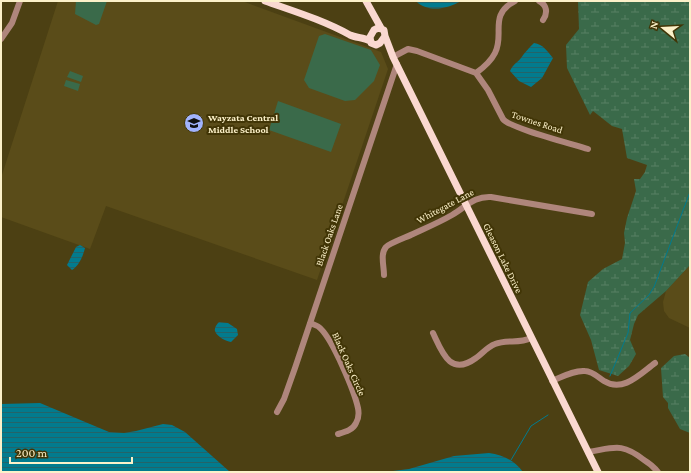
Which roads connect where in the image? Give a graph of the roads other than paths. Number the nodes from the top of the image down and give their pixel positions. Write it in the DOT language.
graph roads {
  1 [pos="20,1"];
  2 [pos="268,1"];
  3 [pos="366,1"];
  4 [pos="515,1"];
  5 [pos="539,1"];
  6 [pos="543,20"];
  7 [pos="378,28"];
  8 [pos="385,36"];
  9 [pos="370,38"];
  10 [pos="1,39"];
  11 [pos="380,44"];
  12 [pos="394,57"];
  13 [pos="476,73"];
  14 [pos="588,149"];
  15 [pos="466,204"];
  16 [pos="592,214"];
  17 [pos="384,275"];
  18 [pos="310,323"];
  19 [pos="433,333"];
  20 [pos="531,338"];
  21 [pos="655,363"];
  22 [pos="552,381"];
  23 [pos="277,412"];
  24 [pos="338,434"];
  25 [pos="588,452"];
  26 [pos="598,472"];
  27 [pos="658,472"];
  1 -- 10 [label="street"];
  2 -- 9 [label="main road, Gleason Lake Drive"];
  3 -- 7 [label="main road"];
  4 -- 13 [label="street"];
  5 -- 6 [label="street"];
  7 -- 8 [label="main road, Gleason Lake Drive"];
  7 -- 9 [label="main road"];
  8 -- 11 [label="main road"];
  8 -- 12 [label="main road, Gleason Lake Drive"];
  9 -- 11 [label="main road, Gleason Lake Drive"];
  11 -- 12 [label="main road, Gleason Lake Drive"];
  12 -- 13 [label="street"];
  12 -- 15 [label="main road, Gleason Lake Drive"];
  12 -- 18 [label="street, Black Oaks Lane"];
  13 -- 14 [label="street, Townes Road"];
  15 -- 16 [label="street, Whitegate Lane"];
  15 -- 17 [label="street, Whitegate Lane"];
  15 -- 20 [label="main road, Gleason Lake Drive"];
  18 -- 23 [label="street, Black Oaks Lane"];
  18 -- 24 [label="street, Black Oaks Circle"];
  19 -- 20 [label="street"];
  20 -- 22 [label="main road, Gleason Lake Drive"];
  21 -- 22 [label="street"];
  22 -- 25 [label="main road, Gleason Lake Drive"];
  25 -- 26 [label="main road, Gleason Lake Drive"];
  25 -- 27 [label="street"];
}
